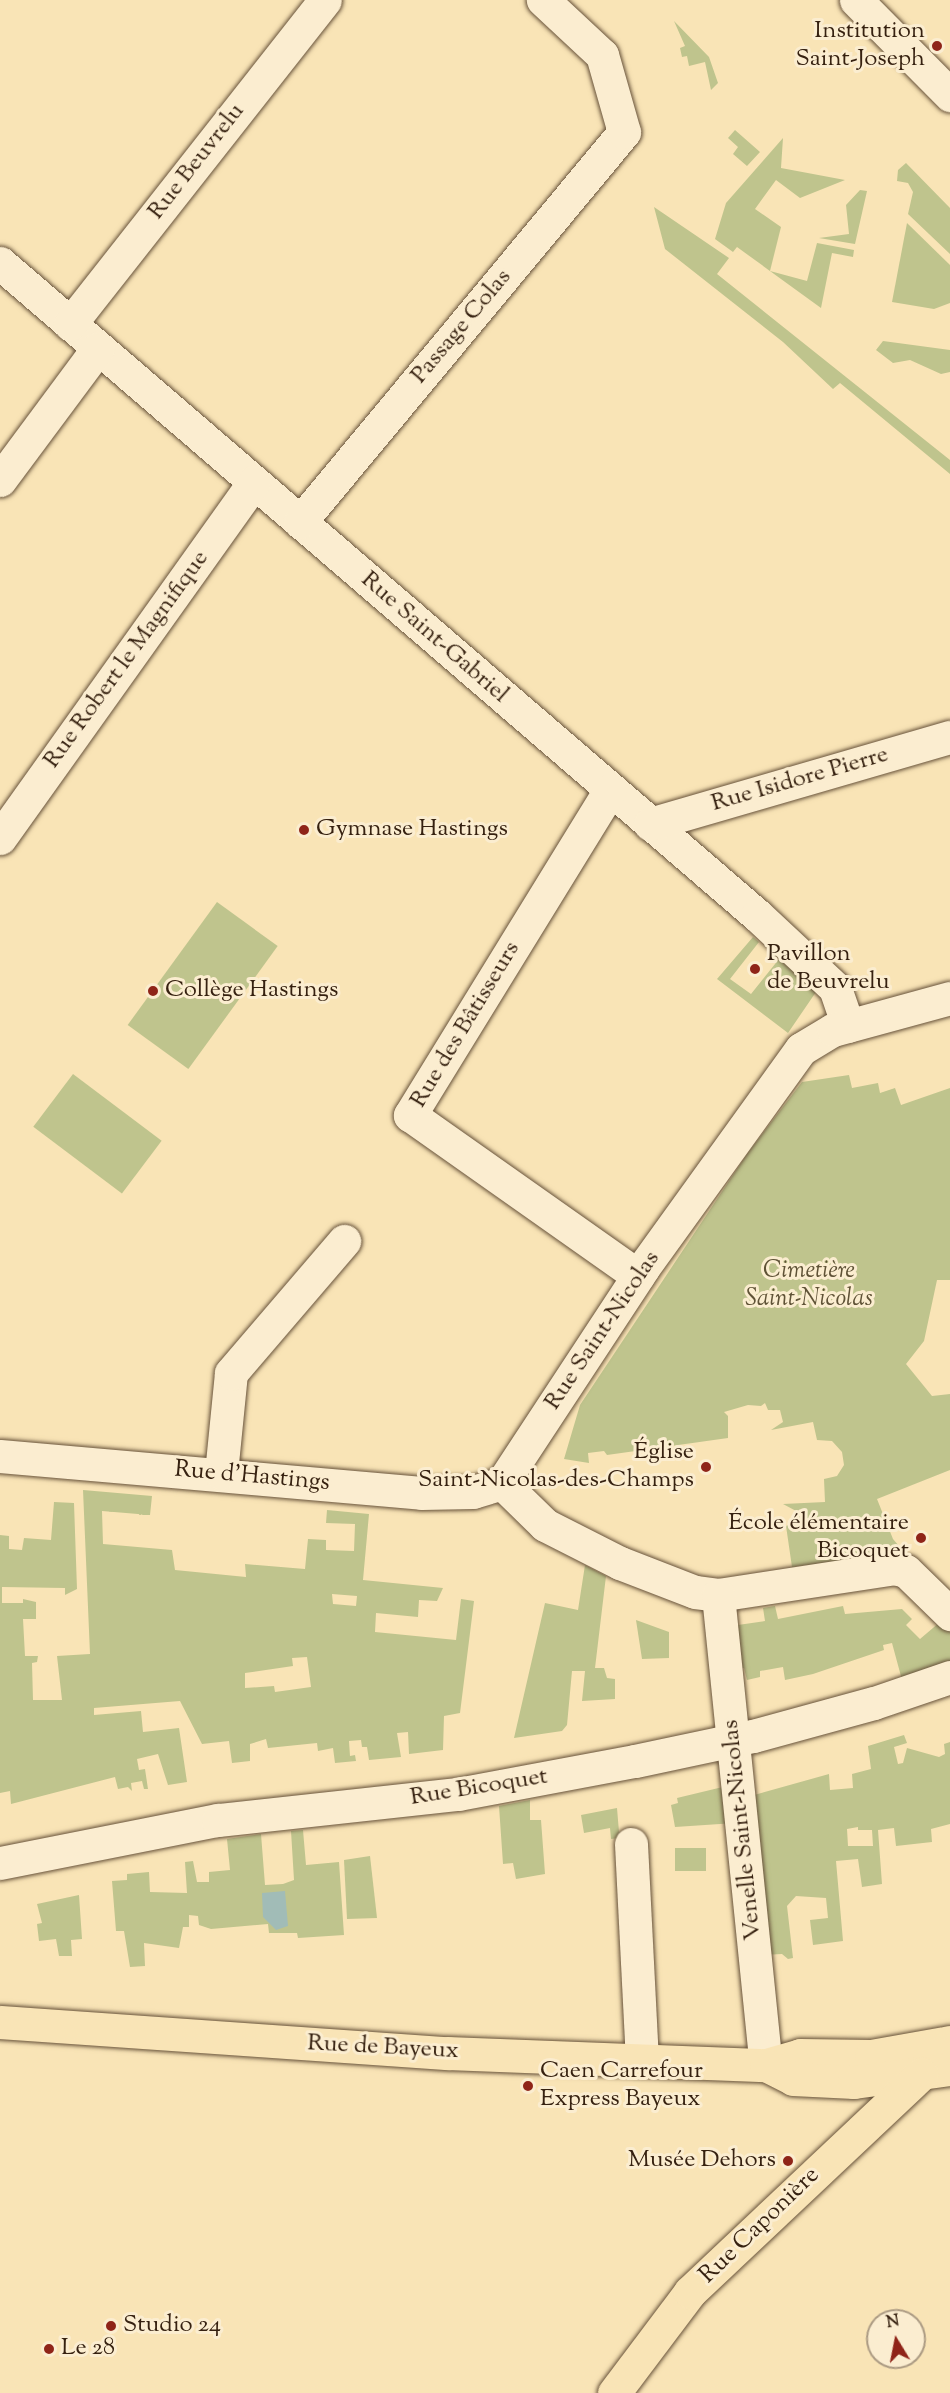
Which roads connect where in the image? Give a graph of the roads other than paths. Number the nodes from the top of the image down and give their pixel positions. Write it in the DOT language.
graph roads {
  1 [pos="325,0"];
  2 [pos="543,0"];
  3 [pos="856,0"];
  4 [pos="950,95"];
  5 [pos="0,263"];
  6 [pos="70,324"];
  7 [pos="98,348"];
  8 [pos="0,480"];
  9 [pos="254,482"];
  10 [pos="300,522"];
  11 [pos="950,737"];
  12 [pos="610,790"];
  13 [pos="650,824"];
  14 [pos="0,838"];
  15 [pos="950,998"];
  16 [pos="848,1026"];
  17 [pos="344,1241"];
  18 [pos="638,1276"];
  19 [pos="0,1456"];
  20 [pos="221,1473"];
  21 [pos="502,1483"];
  22 [pos="718,1595"];
  23 [pos="950,1614"];
  24 [pos="950,1677"];
  25 [pos="735,1740"];
  26 [pos="632,1844"];
  27 [pos="0,1863"];
  28 [pos="0,2022"];
  29 [pos="950,2044"];
  30 [pos="871,2056"];
  31 [pos="642,2060"];
  32 [pos="766,2065"];
  33 [pos="935,2072"];
  34 [pos="614,2393"];
  1 -- 6 [label="street, Rue Beuvrelu"];
  2 -- 10 [label="street, Passage Colas"];
  3 -- 4 [label="street"];
  5 -- 6 [label="street, Rue Saint-Gabriel"];
  6 -- 7 [label="street, Rue Saint-Gabriel"];
  7 -- 8 [label="street"];
  7 -- 9 [label="street, Rue Saint-Gabriel"];
  9 -- 10 [label="street, Rue Saint-Gabriel"];
  9 -- 14 [label="street, Rue Robert le Magnifique"];
  10 -- 12 [label="street, Rue Saint-Gabriel"];
  11 -- 13 [label="street, Rue Isidore Pierre"];
  12 -- 13 [label="street, Rue Saint-Gabriel"];
  12 -- 18 [label="street, Rue des Bâtisseurs"];
  13 -- 16 [label="street, Rue Saint-Gabriel"];
  15 -- 16 [label="street, Rue Saint-Nicolas"];
  16 -- 18 [label="street, Rue Saint-Nicolas"];
  17 -- 20 [label="street"];
  18 -- 21 [label="street, Rue Saint-Nicolas"];
  19 -- 20 [label="street, Rue d'Hastings"];
  20 -- 21 [label="street, Rue d'Hastings"];
  21 -- 22 [label="street"];
  22 -- 23 [label="street"];
  22 -- 25 [label="street, Venelle Saint-Nicolas"];
  24 -- 25 [label="street, Rue Bicoquet"];
  25 -- 27 [label="street, Rue Bicoquet"];
  25 -- 32 [label="street, Venelle Saint-Nicolas"];
  26 -- 31 [label="street"];
  28 -- 31 [label="main road, Rue de Bayeux"];
  29 -- 30 [label="main road, Rue de Bayeux"];
  29 -- 33 [label="street"];
  30 -- 32 [label="main road, Rue de Bayeux"];
  30 -- 33 [label="main road"];
  31 -- 32 [label="main road, Rue de Bayeux"];
  32 -- 33 [label="main road, Rue de Bayeux"];
  33 -- 34 [label="main road, Rue Caponière"];
}
